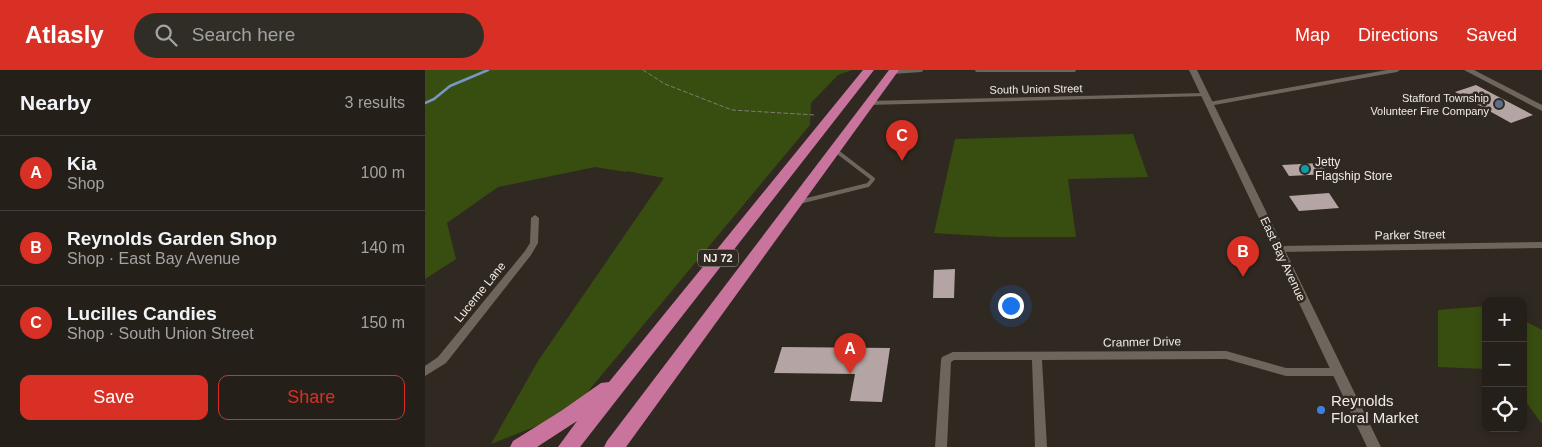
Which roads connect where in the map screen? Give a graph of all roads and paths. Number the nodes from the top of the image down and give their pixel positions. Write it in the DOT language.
graph roads {
  1 [pos="643,70"];
  2 [pos="869,70"];
  3 [pos="921,70"];
  4 [pos="977,70"];
  5 [pos="988,70"];
  6 [pos="1074,70"];
  7 [pos="1193,70"];
  8 [pos="1397,70"];
  9 [pos="1468,70"];
  10 [pos="893,71"];
  11 [pos="1207,100"];
  12 [pos="868,103"];
  13 [pos="1542,108"];
  14 [pos="815,114"];
  15 [pos="835,150"];
  16 [pos="796,203"];
  17 [pos="535,218"];
  18 [pos="1542,245"];
  19 [pos="1279,249"];
  20 [pos="1037,357"];
  21 [pos="946,360"];
  22 [pos="425,372"];
  23 [pos="1337,372"];
  24 [pos="625,374"];
  25 [pos="520,447"];
  26 [pos="568,447"];
  27 [pos="614,447"];
  28 [pos="941,447"];
  29 [pos="1041,447"];
  30 [pos="1374,447"];
  1 -- 14 [label="path"];
  2 -- 24 [label="highway, NJ 72"];
  3 -- 10 [label="lane"];
  4 -- 5 [label="lane"];
  5 -- 6 [label="lane"];
  7 -- 11 [label="street, East Bay Avenue"];
  8 -- 11 [label="street, South Union Street"];
  9 -- 13 [label="street"];
  10 -- 12 [label="highway, NJ 72"];
  11 -- 12 [label="street, South Union Street"];
  11 -- 19 [label="street, East Bay Avenue"];
  12 -- 15 [label="highway, NJ 72"];
  15 -- 16 [label="highway, NJ 72"];
  15 -- 16 [label="lane"];
  16 -- 27 [label="highway, NJ 72"];
  17 -- 22 [label="street, Lucerne Lane"];
  18 -- 19 [label="street, Parker Street"];
  19 -- 23 [label="street, East Bay Avenue"];
  20 -- 21 [label="street, Cranmer Drive"];
  20 -- 23 [label="street, Cranmer Drive"];
  20 -- 29 [label="street"];
  21 -- 28 [label="street"];
  23 -- 30 [label="street, East Bay Avenue"];
  24 -- 25 [label="highway"];
  24 -- 26 [label="highway, NJ 72"];
}
